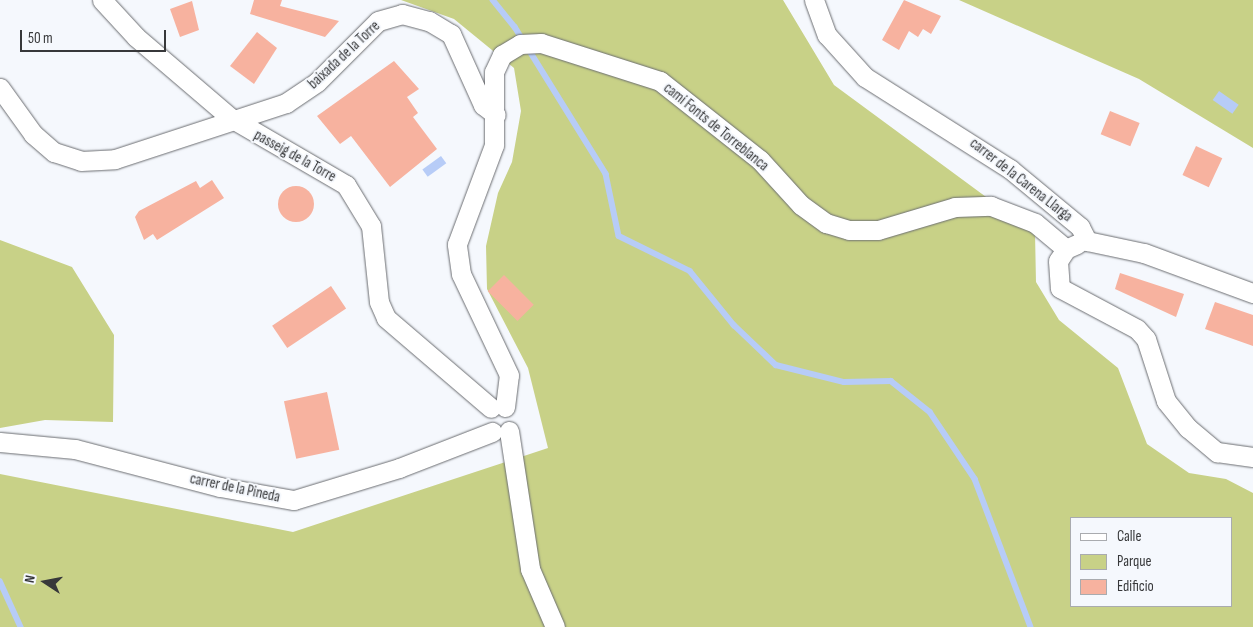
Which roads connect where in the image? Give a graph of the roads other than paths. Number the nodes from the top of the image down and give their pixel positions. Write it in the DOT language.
graph roads {
  1 [pos="102,0"];
  2 [pos="814,0"];
  3 [pos="0,88"];
  4 [pos="496,115"];
  5 [pos="231,118"];
  6 [pos="1087,241"];
  7 [pos="1066,249"];
  8 [pos="1253,293"];
  9 [pos="498,408"];
  10 [pos="500,431"];
  11 [pos="0,442"];
  12 [pos="1253,457"];
  13 [pos="555,627"];
  1 -- 5 [label="street, passeig de la Torre"];
  2 -- 6 [label="street, carrer de la Carena Llarga"];
  3 -- 5 [label="street, baixada de la Torre"];
  4 -- 5 [label="street, baixada de la Torre"];
  4 -- 7 [label="street, camí Fonts de Torreblanca"];
  4 -- 9 [label="street, camí Fonts de Torreblanca"];
  5 -- 9 [label="street, passeig de la Torre"];
  6 -- 7 [label="street, carrer de la Carena Llarga"];
  6 -- 8 [label="street"];
  7 -- 12 [label="street"];
  9 -- 10 [label="street, camí Fonts de Torreblanca"];
  10 -- 11 [label="street, carrer de la Pineda"];
  10 -- 13 [label="street"];
}
